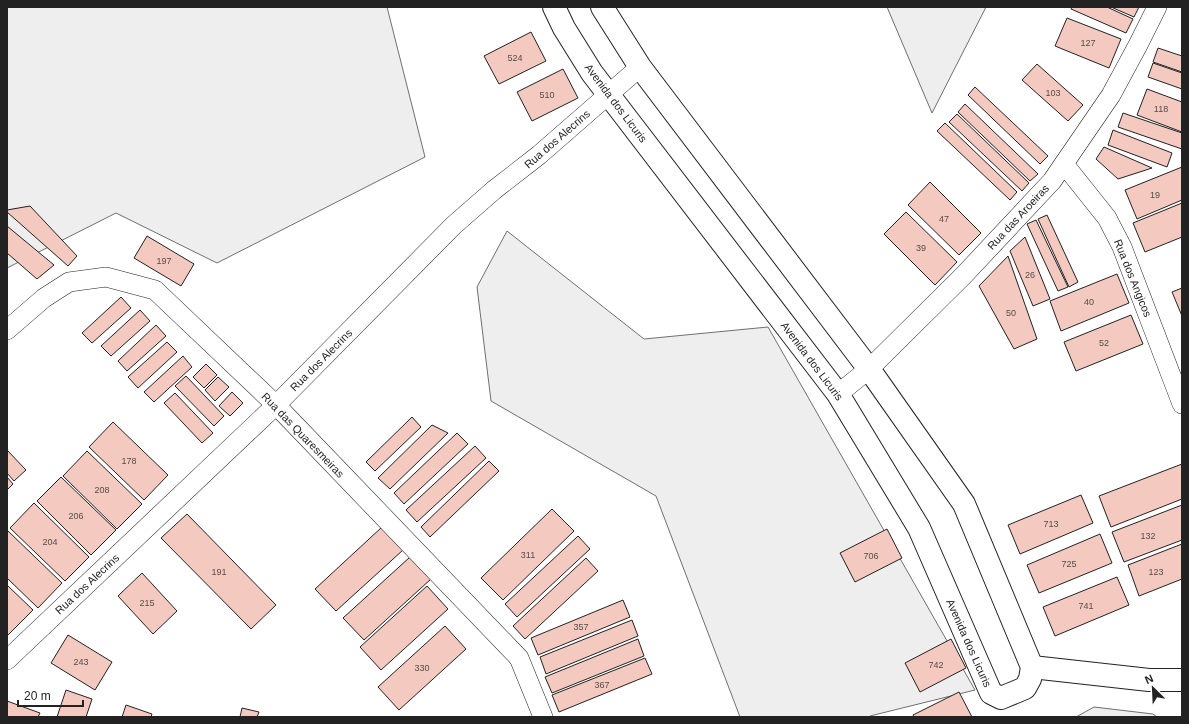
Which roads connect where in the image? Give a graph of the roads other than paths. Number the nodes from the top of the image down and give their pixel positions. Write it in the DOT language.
graph roads {
  1 [pos="554,7"];
  2 [pos="602,7"];
  3 [pos="1157,7"];
  4 [pos="640,67"];
  5 [pos="608,94"];
  6 [pos="1064,164"];
  7 [pos="7,330"];
  8 [pos="868,369"];
  9 [pos="838,394"];
  10 [pos="1182,404"];
  11 [pos="276,405"];
  12 [pos="7,660"];
  13 [pos="1032,667"];
  14 [pos="1182,680"];
  15 [pos="543,717"];
  1 -- 5 [label="street, Avenida dos Licuris"];
  2 -- 4 [label="street"];
  3 -- 6 [label="street, Rua das Aroeiras"];
  4 -- 5 [label="street, Rua dos Alecrins"];
  4 -- 8 [label="street"];
  5 -- 9 [label="street, Avenida dos Licuris"];
  5 -- 11 [label="street, Rua dos Alecrins"];
  6 -- 8 [label="street, Rua das Aroeiras"];
  6 -- 10 [label="street, Rua dos Angicos"];
  7 -- 11 [label="street, Rua das Quaresmeiras"];
  8 -- 9 [label="street, Rua das Aroeiras"];
  8 -- 13 [label="street"];
  9 -- 13 [label="street, Avenida dos Licuris"];
  11 -- 12 [label="street, Rua dos Alecrins"];
  11 -- 15 [label="street, Rua das Quaresmeiras"];
  13 -- 14 [label="street"];
}
